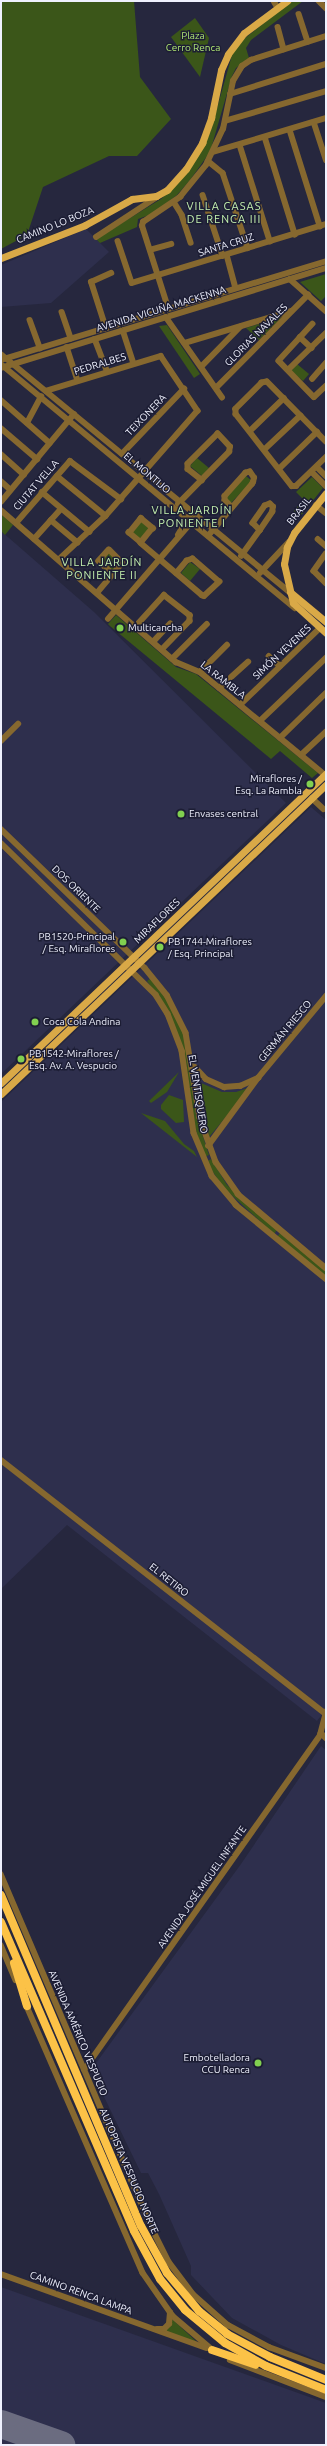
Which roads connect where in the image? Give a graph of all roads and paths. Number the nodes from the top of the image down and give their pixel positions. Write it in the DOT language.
graph roads {
  1 [pos="274,1"];
  2 [pos="288,1"];
  3 [pos="320,1"];
  4 [pos="326,7"];
  5 [pos="278,8"];
  6 [pos="299,14"];
  7 [pos="278,27"];
  8 [pos="326,36"];
  9 [pos="308,42"];
  10 [pos="284,49"];
  11 [pos="326,64"];
  12 [pos="326,91"];
  13 [pos="230,94"];
  14 [pos="326,118"];
  15 [pos="225,121"];
  16 [pos="314,122"];
  17 [pos="290,130"];
  18 [pos="265,138"];
  19 [pos="240,145"];
  20 [pos="213,152"];
  21 [pos="326,160"];
  22 [pos="208,161"];
  23 [pos="160,195"];
  24 [pos="203,195"];
  25 [pos="174,202"];
  26 [pos="326,224"];
  27 [pos="320,226"];
  28 [pos="295,234"];
  29 [pos="96,236"];
  30 [pos="118,240"];
  31 [pos="270,241"];
  32 [pos="191,243"];
  33 [pos="171,244"];
  34 [pos="248,248"];
  35 [pos="150,250"];
  36 [pos="225,255"];
  37 [pos="1,258"];
  38 [pos="326,260"];
  39 [pos="326,268"];
  40 [pos="111,273"];
  41 [pos="158,276"];
  42 [pos="290,279"];
  43 [pos="236,288"];
  44 [pos="308,295"];
  45 [pos="200,299"];
  46 [pos="202,306"];
  47 [pos="168,308"];
  48 [pos="294,310"];
  49 [pos="326,311"];
  50 [pos="62,312"];
  51 [pos="147,314"];
  52 [pos="166,317"];
  53 [pos="30,320"];
  54 [pos="149,322"];
  55 [pos="313,324"];
  56 [pos="242,326"];
  57 [pos="106,327"];
  58 [pos="123,330"];
  59 [pos="326,333"];
  60 [pos="108,334"];
  61 [pos="300,337"];
  62 [pos="71,338"];
  63 [pos="95,338"];
  64 [pos="185,343"];
  65 [pos="67,347"];
  66 [pos="40,348"];
  67 [pos="312,348"];
  68 [pos="1,354"];
  69 [pos="4,359"];
  70 [pos="134,363"];
  71 [pos="326,363"];
  72 [pos="14,364"];
  73 [pos="2,366"];
  74 [pos="201,367"];
  75 [pos="288,370"];
  76 [pos="107,371"];
  77 [pos="312,379"];
  78 [pos="78,380"];
  79 [pos="326,386"];
  80 [pos="216,388"];
  81 [pos="184,389"];
  82 [pos="46,391"];
  83 [pos="41,397"];
  84 [pos="222,397"];
  85 [pos="284,398"];
  86 [pos="1,400"];
  87 [pos="74,414"];
  88 [pos="300,416"];
  89 [pos="69,421"];
  90 [pos="27,423"];
  91 [pos="1,428"];
  92 [pos="250,431"];
  93 [pos="317,432"];
  94 [pos="326,442"];
  95 [pos="50,443"];
  96 [pos="264,450"];
  97 [pos="1,454"];
  98 [pos="122,454"];
  99 [pos="326,457"];
  100 [pos="37,459"];
  101 [pos="317,467"];
  102 [pos="279,469"];
  103 [pos="143,471"];
  104 [pos="312,472"];
  105 [pos="24,474"];
  106 [pos="57,476"];
  107 [pos="326,476"];
  108 [pos="138,478"];
  109 [pos="202,480"];
  110 [pos="1,481"];
  111 [pos="326,486"];
  112 [pos="11,490"];
  113 [pos="42,492"];
  114 [pos="326,493"];
  115 [pos="120,500"];
  116 [pos="1,502"];
  117 [pos="180,502"];
  118 [pos="316,505"];
  119 [pos="232,507"];
  120 [pos="61,508"];
  121 [pos="174,508"];
  122 [pos="1,510"];
  123 [pos="326,513"];
  124 [pos="195,515"];
  125 [pos="106,516"];
  126 [pos="51,520"];
  127 [pos="190,521"];
  128 [pos="16,523"];
  129 [pos="213,530"];
  130 [pos="260,530"];
  131 [pos="90,532"];
  132 [pos="208,536"];
  133 [pos="34,539"];
  134 [pos="318,539"];
  135 [pos="289,542"];
  136 [pos="78,543"];
  137 [pos="141,543"];
  138 [pos="326,546"];
  139 [pos="242,554"];
  140 [pos="326,554"];
  141 [pos="160,558"];
  142 [pos="59,560"];
  143 [pos="237,560"];
  144 [pos="262,570"];
  145 [pos="177,573"];
  146 [pos="113,574"];
  147 [pos="257,576"];
  148 [pos="326,583"];
  149 [pos="290,592"];
  150 [pos="97,593"];
  151 [pos="116,610"];
  152 [pos="300,611"];
  153 [pos="108,619"];
  154 [pos="326,622"];
  155 [pos="170,624"];
  156 [pos="207,624"];
  157 [pos="135,627"];
  158 [pos="323,631"];
  159 [pos="153,642"];
  160 [pos="227,645"];
  161 [pos="162,650"];
  162 [pos="270,656"];
  163 [pos="326,658"];
  164 [pos="172,659"];
  165 [pos="248,662"];
  166 [pos="280,666"];
  167 [pos="200,672"];
  168 [pos="219,688"];
  169 [pos="326,693"];
  170 [pos="240,705"];
  171 [pos="260,721"];
  172 [pos="18,724"];
  173 [pos="326,732"];
  174 [pos="280,738"];
  175 [pos="1,741"];
  176 [pos="301,755"];
  177 [pos="325,774"];
  178 [pos="326,785"];
  179 [pos="312,798"];
  180 [pos="324,809"];
  181 [pos="1,829"];
  182 [pos="1,843"];
  183 [pos="230,864"];
  184 [pos="237,871"];
  185 [pos="137,960"];
  186 [pos="129,966"];
  187 [pos="150,973"];
  188 [pos="142,980"];
  189 [pos="326,996"];
  190 [pos="63,1024"];
  191 [pos="70,1029"];
  192 [pos="193,1065"];
  193 [pos="258,1078"];
  194 [pos="1,1084"];
  195 [pos="1,1094"];
  196 [pos="208,1146"];
  197 [pos="280,1230"];
  198 [pos="274,1237"];
  199 [pos="326,1268"];
  200 [pos="326,1279"];
  201 [pos="1,1460"];
  202 [pos="326,1713"];
  203 [pos="321,1733"];
  204 [pos="326,1738"];
  205 [pos="1,1874"];
  206 [pos="1,1895"];
  207 [pos="1,1922"];
  208 [pos="11,1944"];
  209 [pos="1,1945"];
  210 [pos="27,2006"];
  211 [pos="84,2070"];
  212 [pos="1,2274"];
  213 [pos="170,2312"];
  214 [pos="155,2329"];
  215 [pos="212,2350"];
  216 [pos="326,2368"];
  217 [pos="289,2376"];
  218 [pos="325,2379"];
  219 [pos="326,2390"];
  220 [pos="326,2397"];
  1 -- 5 [label="street"];
  2 -- 5 [label="main road"];
  3 -- 4 [label="street"];
  5 -- 23 [label="main road"];
  6 -- 9 [label="street"];
  7 -- 10 [label="street"];
  8 -- 9 [label="street"];
  9 -- 10 [label="street"];
  10 -- 13 [label="street"];
  11 -- 13 [label="street"];
  12 -- 15 [label="street"];
  13 -- 15 [label="street"];
  14 -- 16 [label="street"];
  15 -- 20 [label="street"];
  16 -- 17 [label="street"];
  16 -- 21 [label="street"];
  17 -- 18 [label="street"];
  17 -- 27 [label="street"];
  18 -- 19 [label="street"];
  18 -- 28 [label="street"];
  19 -- 20 [label="street"];
  19 -- 31 [label="street"];
  20 -- 22 [label="street"];
  22 -- 25 [label="street"];
  22 -- 34 [label="street"];
  23 -- 29 [label="street"];
  23 -- 37 [label="main road, CAMINO LO BOZA"];
  24 -- 36 [label="street"];
  25 -- 32 [label="street"];
  25 -- 35 [label="street"];
  26 -- 27 [label="street, SANTA CRUZ"];
  27 -- 28 [label="street, SANTA CRUZ"];
  28 -- 31 [label="street, SANTA CRUZ"];
  30 -- 41 [label="street, SANTA CRUZ"];
  31 -- 34 [label="street, SANTA CRUZ"];
  33 -- 35 [label="street"];
  34 -- 36 [label="street, SANTA CRUZ"];
  35 -- 41 [label="street"];
  36 -- 41 [label="street, SANTA CRUZ"];
  36 -- 43 [label="street"];
  38 -- 43 [label="street, AVENIDA VICUÑA MACKENNA"];
  39 -- 42 [label="street, AVENIDA VICUÑA MACKENNA"];
  40 -- 57 [label="street"];
  41 -- 47 [label="street"];
  42 -- 44 [label="street"];
  42 -- 46 [label="street, AVENIDA VICUÑA MACKENNA"];
  43 -- 45 [label="street, AVENIDA VICUÑA MACKENNA"];
  44 -- 48 [label="street, GLORIAS NAVALES"];
  44 -- 49 [label="street"];
  45 -- 46 [label="street"];
  45 -- 47 [label="street, AVENIDA VICUÑA MACKENNA"];
  46 -- 52 [label="street, AVENIDA VICUÑA MACKENNA"];
  47 -- 51 [label="street, AVENIDA VICUÑA MACKENNA"];
  48 -- 56 [label="street"];
  48 -- 80 [label="street, GLORIAS NAVALES"];
  50 -- 62 [label="street"];
  51 -- 54 [label="street"];
  51 -- 57 [label="street, AVENIDA VICUÑA MACKENNA"];
  52 -- 54 [label="street, AVENIDA VICUÑA MACKENNA"];
  52 -- 64 [label="street"];
  53 -- 66 [label="street"];
  54 -- 58 [label="street, AVENIDA VICUÑA MACKENNA"];
  55 -- 61 [label="street"];
  56 -- 64 [label="street"];
  56 -- 74 [label="street"];
  57 -- 60 [label="street"];
  57 -- 62 [label="street, AVENIDA VICUÑA MACKENNA"];
  58 -- 60 [label="street, AVENIDA VICUÑA MACKENNA"];
  58 -- 70 [label="street"];
  59 -- 67 [label="street"];
  60 -- 63 [label="street, AVENIDA VICUÑA MACKENNA"];
  61 -- 67 [label="street"];
  61 -- 75 [label="street"];
  62 -- 66 [label="street, AVENIDA VICUÑA MACKENNA"];
  63 -- 65 [label="street, AVENIDA VICUÑA MACKENNA"];
  63 -- 76 [label="street"];
  64 -- 74 [label="street"];
  65 -- 72 [label="street, AVENIDA VICUÑA MACKENNA"];
  65 -- 78 [label="street"];
  66 -- 69 [label="street, AVENIDA VICUÑA MACKENNA"];
  67 -- 75 [label="street"];
  68 -- 69 [label="street, EL MONTIJO"];
  69 -- 72 [label="street, EL MONTIJO"];
  70 -- 76 [label="street, PEDRALBES"];
  70 -- 81 [label="street, PEDRALBES"];
  71 -- 77 [label="street"];
  72 -- 73 [label="street, AVENIDA VICUÑA MACKENNA"];
  72 -- 82 [label="street, EL MONTIJO"];
  73 -- 83 [label="street, EL MONTIJO"];
  74 -- 80 [label="street"];
  75 -- 79 [label="street"];
  76 -- 78 [label="street, PEDRALBES"];
  78 -- 82 [label="street, PEDRALBES"];
  80 -- 84 [label="street"];
  81 -- 98 [label="street, TEIXONERA"];
  81 -- 103 [label="street"];
  82 -- 87 [label="street, EL MONTIJO"];
  83 -- 89 [label="street, EL MONTIJO"];
  83 -- 90 [label="street"];
  85 -- 88 [label="street"];
  85 -- 92 [label="street"];
  85 -- 92 [label="street"];
  86 -- 90 [label="street"];
  87 -- 89 [label="street"];
  87 -- 98 [label="street, EL MONTIJO"];
  88 -- 93 [label="street"];
  88 -- 96 [label="street"];
  89 -- 95 [label="street"];
  89 -- 108 [label="street, EL MONTIJO"];
  90 -- 95 [label="street"];
  91 -- 100 [label="street"];
  92 -- 96 [label="street"];
  93 -- 94 [label="street"];
  93 -- 102 [label="street"];
  95 -- 100 [label="street"];
  96 -- 102 [label="street"];
  97 -- 105 [label="street"];
  98 -- 103 [label="street, EL MONTIJO"];
  99 -- 101 [label="street"];
  100 -- 105 [label="street"];
  101 -- 104 [label="street"];
  101 -- 107 [label="street"];
  102 -- 104 [label="street"];
  103 -- 108 [label="street"];
  103 -- 117 [label="street, EL MONTIJO"];
  104 -- 111 [label="street"];
  105 -- 112 [label="street"];
  106 -- 113 [label="street, CIUTAT VELLA"];
  106 -- 115 [label="street, CIUTAT VELLA"];
  106 -- 125 [label="street"];
  108 -- 115 [label="street"];
  108 -- 121 [label="street, EL MONTIJO"];
  109 -- 109 [label="street"];
  109 -- 117 [label="street"];
  110 -- 112 [label="street"];
  112 -- 116 [label="street"];
  113 -- 120 [label="street"];
  113 -- 128 [label="street, CIUTAT VELLA"];
  114 -- 118 [label="main road, BRASIL"];
  115 -- 125 [label="street"];
  117 -- 121 [label="street"];
  117 -- 124 [label="street, EL MONTIJO"];
  118 -- 123 [label="street"];
  118 -- 135 [label="main road, BRASIL"];
  119 -- 119 [label="street"];
  119 -- 129 [label="street"];
  120 -- 126 [label="street"];
  120 -- 131 [label="street"];
  121 -- 127 [label="street, EL MONTIJO"];
  122 -- 128 [label="street, LA RAMBLA"];
  124 -- 127 [label="street"];
  124 -- 129 [label="street, EL MONTIJO"];
  125 -- 131 [label="street"];
  126 -- 133 [label="street"];
  126 -- 136 [label="street"];
  127 -- 132 [label="street, EL MONTIJO"];
  127 -- 141 [label="street"];
  128 -- 133 [label="street, LA RAMBLA"];
  129 -- 132 [label="street"];
  129 -- 139 [label="street, EL MONTIJO"];
  130 -- 139 [label="street"];
  131 -- 136 [label="street"];
  132 -- 143 [label="street, EL MONTIJO"];
  133 -- 142 [label="street, LA RAMBLA"];
  134 -- 138 [label="street"];
  135 -- 144 [label="street, BRASIL"];
  135 -- 149 [label="main road, BRASIL"];
  136 -- 142 [label="street"];
  137 -- 137 [label="street"];
  137 -- 141 [label="street"];
  139 -- 143 [label="street"];
  139 -- 144 [label="street, EL MONTIJO"];
  140 -- 148 [label="street"];
  141 -- 145 [label="street"];
  141 -- 151 [label="street"];
  142 -- 150 [label="street, LA RAMBLA"];
  143 -- 147 [label="street, EL MONTIJO"];
  144 -- 147 [label="street, BRASIL"];
  144 -- 149 [label="street, EL MONTIJO"];
  145 -- 145 [label="street"];
  146 -- 146 [label="street"];
  146 -- 150 [label="street"];
  147 -- 152 [label="street, EL MONTIJO"];
  149 -- 152 [label="main road, EL MONTIJO"];
  149 -- 154 [label="main road, EL MONTIJO"];
  150 -- 151 [label="street, LA RAMBLA"];
  151 -- 153 [label="street"];
  151 -- 157 [label="street, LA RAMBLA"];
  152 -- 158 [label="main road, EL MONTIJO"];
  155 -- 159 [label="street"];
  156 -- 164 [label="street"];
  157 -- 159 [label="street, LA RAMBLA"];
  157 -- 161 [label="street"];
  158 -- 166 [label="street, SIMÓN YEVENES"];
  159 -- 161 [label="street, LA RAMBLA"];
  160 -- 167 [label="street"];
  161 -- 164 [label="street, LA RAMBLA"];
  162 -- 166 [label="street"];
  163 -- 171 [label="street"];
  164 -- 167 [label="street, LA RAMBLA"];
  165 -- 168 [label="street"];
  166 -- 170 [label="street, SIMÓN YEVENES"];
  167 -- 168 [label="street, LA RAMBLA"];
  168 -- 170 [label="street, LA RAMBLA"];
  169 -- 174 [label="street"];
  170 -- 171 [label="street, LA RAMBLA"];
  171 -- 174 [label="street, LA RAMBLA"];
  172 -- 175 [label="street"];
  173 -- 176 [label="street"];
  174 -- 176 [label="street, LA RAMBLA"];
  176 -- 177 [label="street, LA RAMBLA"];
  177 -- 183 [label="main road, MIRAFLORES"];
  178 -- 179 [label="main road, MIRAFLORES"];
  179 -- 180 [label="street"];
  179 -- 184 [label="main road, MIRAFLORES"];
  181 -- 185 [label="street, DOS ORIENTE"];
  182 -- 186 [label="street, DOS ORIENTE"];
  183 -- 184 [label="main road"];
  183 -- 185 [label="main road, MIRAFLORES"];
  184 -- 185 [label="main road, MIRAFLORES"];
  185 -- 186 [label="main road, MIRAFLORES"];
  185 -- 187 [label="street, EL VENTISQUERO"];
  186 -- 188 [label="street, EL VENTISQUERO"];
  186 -- 190 [label="main road, MIRAFLORES"];
  186 -- 191 [label="main road, MIRAFLORES"];
  187 -- 188 [label="street"];
  187 -- 192 [label="street, EL VENTISQUERO"];
  188 -- 198 [label="street, EL VENTISQUERO"];
  189 -- 193 [label="street, GERMÁN RIESCO"];
  190 -- 191 [label="main road"];
  190 -- 194 [label="main road, MIRAFLORES"];
  191 -- 195 [label="main road, MIRAFLORES"];
  192 -- 193 [label="street, GERMÁN RIESCO"];
  192 -- 196 [label="street, EL VENTISQUERO"];
  193 -- 196 [label="street, GERMÁN RIESCO"];
  196 -- 197 [label="street, EL VENTISQUERO"];
  197 -- 198 [label="street"];
  197 -- 199 [label="street, EL VENTISQUERO"];
  198 -- 200 [label="street, EL VENTISQUERO"];
  201 -- 202 [label="street, EL RETIRO"];
  202 -- 203 [label="street, AVENIDA JOSÉ MIGUEL INFANTE"];
  203 -- 204 [label="street"];
  203 -- 211 [label="street, AVENIDA JOSÉ MIGUEL INFANTE"];
  205 -- 211 [label="street, AVENIDA AMÉRICO VESPUCIO"];
  206 -- 218 [label="highway, AUTOPISTA VESPUCIO NORTE"];
  207 -- 208 [label="highway, AUTOPISTA VESPUCIO NORTE"];
  208 -- 210 [label="highway"];
  208 -- 217 [label="highway, AUTOPISTA VESPUCIO NORTE"];
  209 -- 210 [label="street"];
  210 -- 213 [label="street"];
  211 -- 216 [label="street, AVENIDA AMÉRICO VESPUCIO"];
  212 -- 214 [label="street, CAMINO RENCA LAMPA"];
  213 -- 214 [label="street"];
  213 -- 215 [label="street"];
  214 -- 215 [label="street, CAMINO RENCA LAMPA"];
  215 -- 217 [label="highway"];
  215 -- 220 [label="street"];
  217 -- 219 [label="highway, AUTOPISTA VESPUCIO NORTE"];
}
